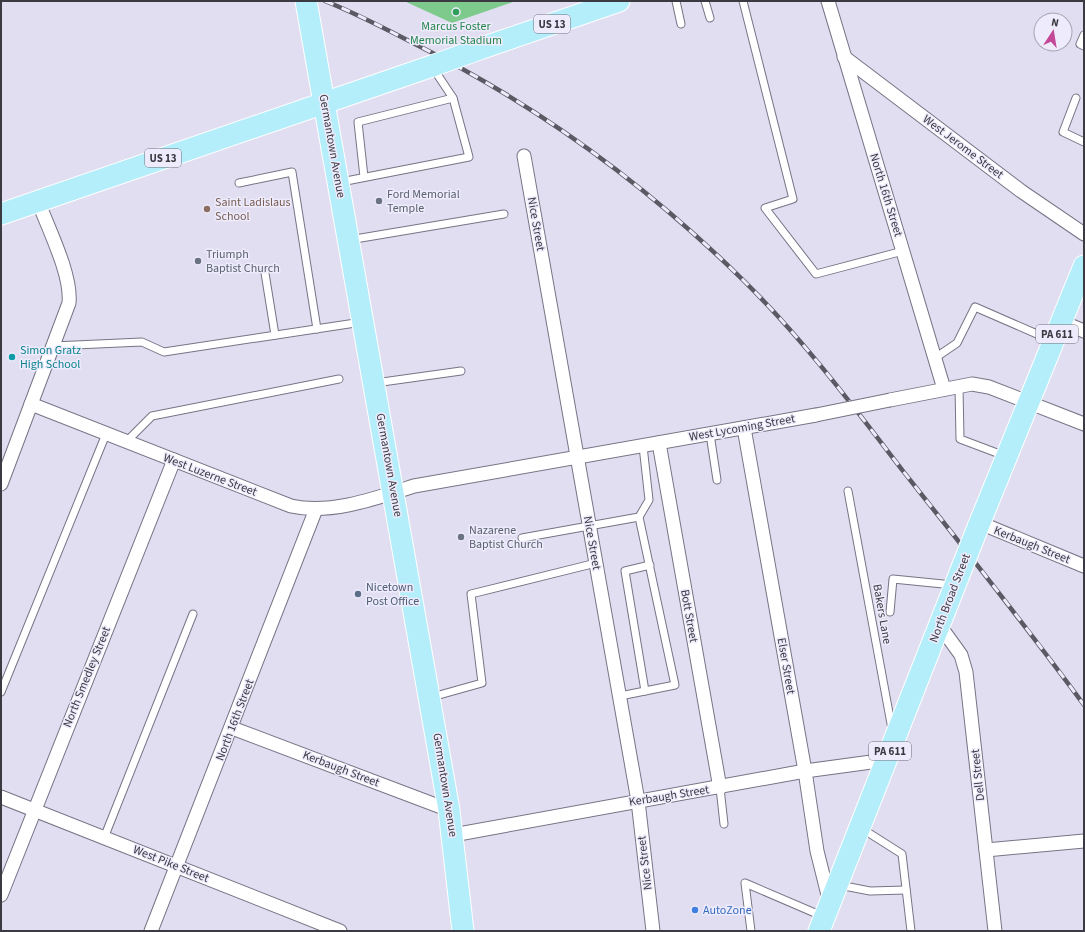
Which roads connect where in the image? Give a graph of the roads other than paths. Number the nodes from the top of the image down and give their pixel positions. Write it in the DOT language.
graph roads {
  1 [pos="619,1"];
  2 [pos="676,1"];
  3 [pos="705,1"];
  4 [pos="743,1"];
  5 [pos="828,1"];
  6 [pos="307,6"];
  7 [pos="710,18"];
  8 [pos="681,24"];
  9 [pos="1084,35"];
  10 [pos="1084,46"];
  11 [pos="844,57"];
  12 [pos="432,66"];
  13 [pos="453,98"];
  14 [pos="1076,98"];
  15 [pos="324,102"];
  16 [pos="1084,142"];
  17 [pos="524,156"];
  18 [pos="364,177"];
  19 [pos="339,182"];
  20 [pos="239,183"];
  21 [pos="38,201"];
  22 [pos="1,214"];
  23 [pos="504,214"];
  24 [pos="1084,234"];
  25 [pos="349,240"];
  26 [pos="903,252"];
  27 [pos="1084,266"];
  28 [pos="265,273"];
  29 [pos="364,322"];
  30 [pos="1062,322"];
  31 [pos="317,328"];
  32 [pos="1084,331"];
  33 [pos="275,335"];
  34 [pos="1054,341"];
  35 [pos="53,346"];
  36 [pos="935,358"];
  37 [pos="461,370"];
  38 [pos="339,379"];
  39 [pos="375,383"];
  40 [pos="959,387"];
  41 [pos="944,389"];
  42 [pos="1030,402"];
  43 [pos="31,404"];
  44 [pos="1084,424"];
  45 [pos="744,428"];
  46 [pos="106,434"];
  47 [pos="710,434"];
  48 [pos="126,442"];
  49 [pos="658,443"];
  50 [pos="643,446"];
  51 [pos="577,457"];
  52 [pos="1007,457"];
  53 [pos="174,460"];
  54 [pos="717,480"];
  55 [pos="1,484"];
  56 [pos="848,491"];
  57 [pos="394,492"];
  58 [pos="316,509"];
  59 [pos="639,517"];
  60 [pos="979,525"];
  61 [pos="589,526"];
  62 [pos="522,538"];
  63 [pos="596,563"];
  64 [pos="650,565"];
  65 [pos="1084,566"];
  66 [pos="958,578"];
  67 [pos="890,612"];
  68 [pos="193,614"];
  69 [pos="940,626"];
  70 [pos="645,691"];
  71 [pos="1,692"];
  72 [pos="620,696"];
  73 [pos="430,698"];
  74 [pos="232,728"];
  75 [pos="894,741"];
  76 [pos="886,760"];
  77 [pos="805,771"];
  78 [pos="720,788"];
  79 [pos="1,797"];
  80 [pos="638,801"];
  81 [pos="34,810"];
  82 [pos="449,810"];
  83 [pos="724,824"];
  84 [pos="860,827"];
  85 [pos="453,835"];
  86 [pos="104,838"];
  87 [pos="1084,841"];
  88 [pos="986,850"];
  89 [pos="177,867"];
  90 [pos="906,890"];
  91 [pos="1,895"];
  92 [pos="827,909"];
  93 [pos="316,927"];
  94 [pos="151,931"];
  95 [pos="340,931"];
  96 [pos="464,931"];
  97 [pos="653,931"];
  98 [pos="751,931"];
  99 [pos="911,931"];
  100 [pos="995,931"];
  1 -- 12 [label="main road, US 13, bridge"];
  2 -- 8 [label="lane"];
  3 -- 7 [label="lane"];
  4 -- 26 [label="lane"];
  5 -- 11 [label="street, North 16th Street"];
  6 -- 15 [label="main road, Germantown Avenue"];
  9 -- 10 [label="lane"];
  11 -- 24 [label="street, West Jerome Street"];
  11 -- 26 [label="street, North 16th Street"];
  12 -- 13 [label="lane"];
  12 -- 15 [label="main road, US 13"];
  13 -- 18 [label="lane"];
  13 -- 18 [label="lane"];
  14 -- 16 [label="lane"];
  15 -- 19 [label="main road, Germantown Avenue"];
  15 -- 21 [label="main road, US 13"];
  17 -- 51 [label="street, Nice Street"];
  18 -- 19 [label="lane"];
  19 -- 25 [label="main road, Germantown Avenue"];
  20 -- 31 [label="lane"];
  21 -- 22 [label="main road, US 13"];
  21 -- 35 [label="street"];
  23 -- 25 [label="lane"];
  25 -- 29 [label="main road, Germantown Avenue"];
  26 -- 36 [label="street, North 16th Street"];
  27 -- 30 [label="main road, North Broad Street / PA 611"];
  28 -- 33 [label="lane"];
  29 -- 31 [label="lane"];
  29 -- 39 [label="main road, Germantown Avenue"];
  30 -- 32 [label="street"];
  30 -- 34 [label="main road, North Broad Street / PA 611"];
  31 -- 33 [label="lane"];
  33 -- 35 [label="lane"];
  34 -- 36 [label="lane"];
  34 -- 42 [label="main road, North Broad Street / PA 611"];
  35 -- 43 [label="street"];
  36 -- 41 [label="street, North 16th Street"];
  37 -- 39 [label="lane"];
  38 -- 48 [label="lane"];
  39 -- 57 [label="main road, Germantown Avenue"];
  40 -- 41 [label="street, West Lycoming Street"];
  40 -- 42 [label="street, West Lycoming Street"];
  40 -- 52 [label="lane"];
  41 -- 45 [label="street, West Lycoming Street, bridge"];
  42 -- 44 [label="street, West Lycoming Street"];
  42 -- 52 [label="main road, North Broad Street / PA 611"];
  43 -- 46 [label="street, West Luzerne Street"];
  43 -- 55 [label="street"];
  45 -- 47 [label="street, West Lycoming Street"];
  45 -- 77 [label="street, Elser Street"];
  46 -- 48 [label="street, West Luzerne Street"];
  46 -- 71 [label="lane"];
  47 -- 49 [label="street, West Lycoming Street"];
  47 -- 54 [label="lane"];
  48 -- 53 [label="street, West Luzerne Street"];
  49 -- 50 [label="street, West Lycoming Street"];
  49 -- 78 [label="street, Bott Street"];
  50 -- 51 [label="street, West Lycoming Street"];
  50 -- 59 [label="lane"];
  51 -- 57 [label="street, West Lycoming Street"];
  51 -- 61 [label="street, Nice Street"];
  52 -- 60 [label="main road, North Broad Street / PA 611"];
  53 -- 58 [label="street, West Luzerne Street"];
  53 -- 81 [label="street, North Smedley Street"];
  56 -- 75 [label="lane, Bakers Lane"];
  57 -- 58 [label="street, West Luzerne Street"];
  57 -- 73 [label="main road, Germantown Avenue"];
  58 -- 74 [label="street, North 16th Street"];
  59 -- 61 [label="lane"];
  59 -- 64 [label="lane"];
  60 -- 65 [label="street, Kerbaugh Street"];
  60 -- 66 [label="main road, North Broad Street / PA 611, bridge"];
  61 -- 62 [label="lane"];
  61 -- 63 [label="street, Nice Street"];
  63 -- 72 [label="street, Nice Street"];
  63 -- 73 [label="lane"];
  64 -- 70 [label="lane"];
  64 -- 70 [label="lane"];
  66 -- 67 [label="lane"];
  66 -- 69 [label="main road, North Broad Street / PA 611"];
  68 -- 86 [label="lane"];
  69 -- 75 [label="main road, North Broad Street / PA 611"];
  69 -- 88 [label="street, Dell Street"];
  70 -- 72 [label="lane"];
  72 -- 80 [label="street, Nice Street"];
  73 -- 82 [label="main road, Germantown Avenue"];
  74 -- 82 [label="street, Kerbaugh Street"];
  74 -- 89 [label="street, North 16th Street"];
  75 -- 76 [label="main road, North Broad Street / PA 611"];
  76 -- 77 [label="street, Kerbaugh Street"];
  76 -- 84 [label="main road, North Broad Street / PA 611"];
  77 -- 78 [label="street, Kerbaugh Street"];
  77 -- 92 [label="street, Elser Street"];
  78 -- 80 [label="street, Kerbaugh Street"];
  78 -- 83 [label="lane"];
  79 -- 81 [label="street, West Pike Street"];
  80 -- 85 [label="street, Kerbaugh Street"];
  80 -- 97 [label="street, Nice Street"];
  81 -- 86 [label="street, West Pike Street"];
  81 -- 91 [label="street, North Smedley Street"];
  82 -- 85 [label="main road, Germantown Avenue"];
  84 -- 90 [label="lane"];
  84 -- 92 [label="main road, North Broad Street / PA 611"];
  85 -- 96 [label="main road, Germantown Avenue"];
  86 -- 89 [label="street, West Pike Street"];
  87 -- 88 [label="street"];
  88 -- 100 [label="street, Dell Street"];
  89 -- 93 [label="street, West Pike Street"];
  89 -- 94 [label="street, North 16th Street"];
  90 -- 92 [label="lane"];
  90 -- 99 [label="lane"];
  92 -- 98 [label="lane"];
  93 -- 95 [label="street, West Pike Street"];
}
